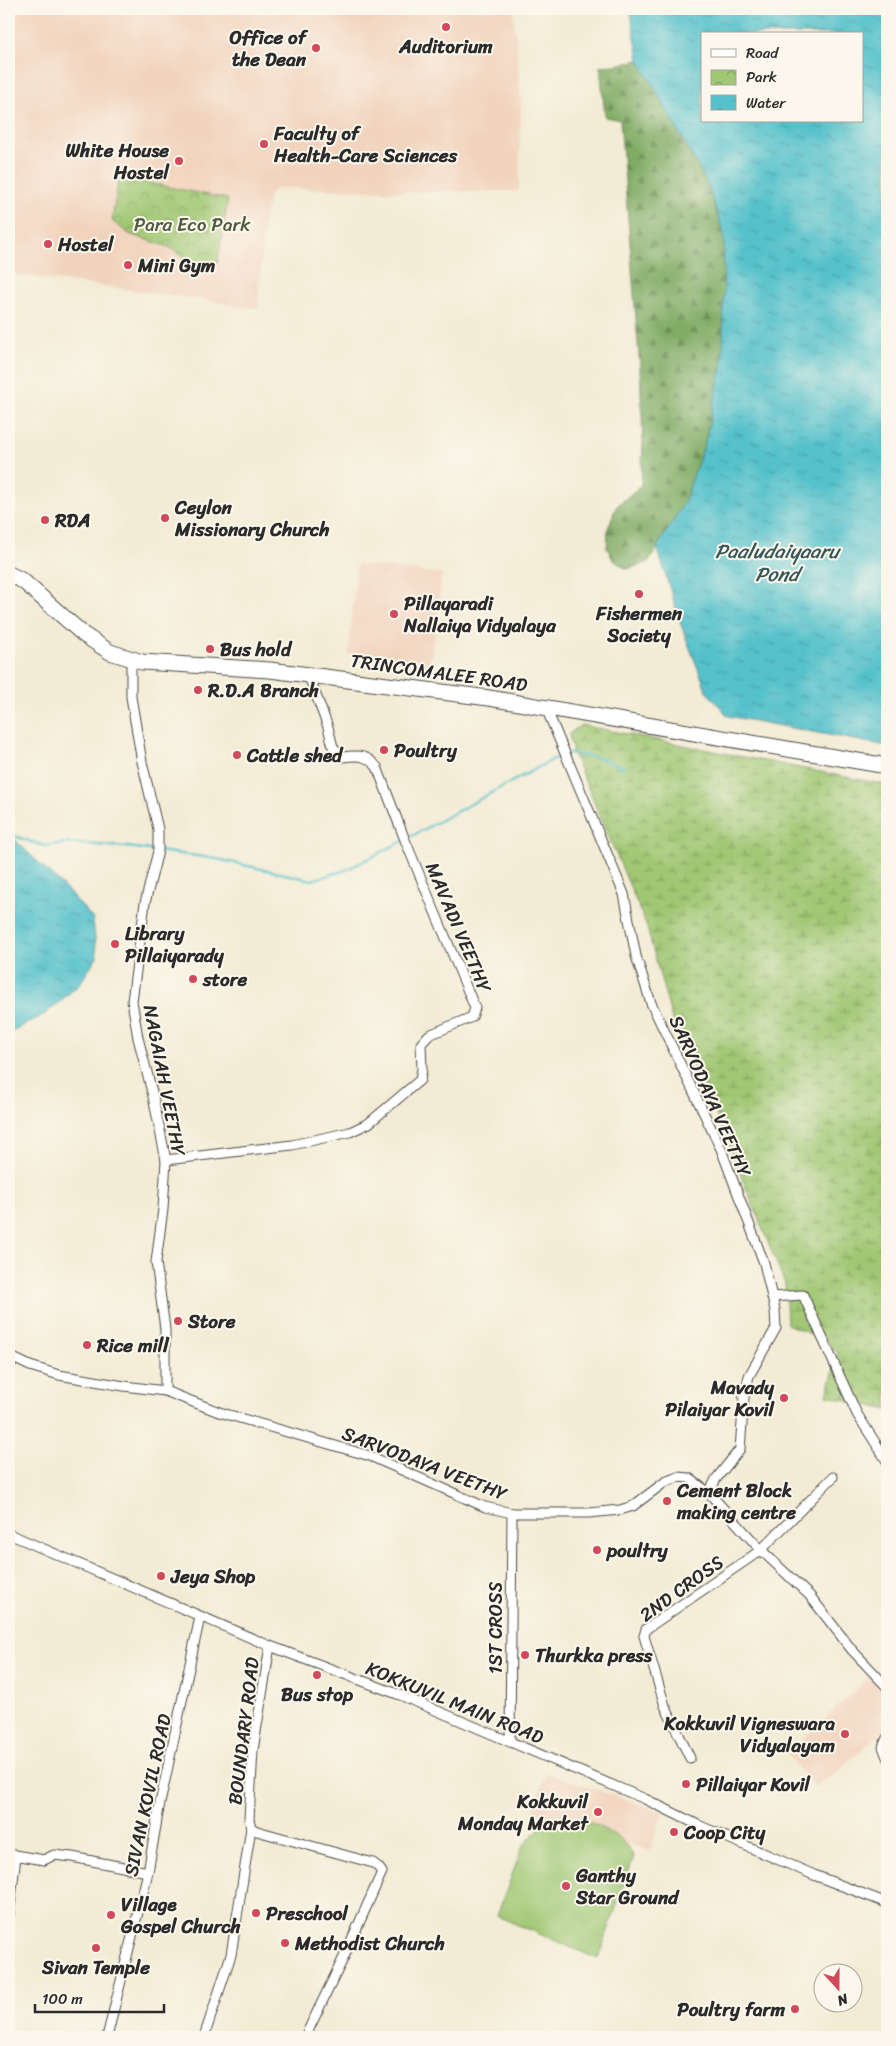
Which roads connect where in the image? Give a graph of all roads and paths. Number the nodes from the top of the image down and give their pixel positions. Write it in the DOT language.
graph roads {
  1 [pos="9,574"];
  2 [pos="132,659"];
  3 [pos="308,674"];
  4 [pos="546,708"];
  5 [pos="887,766"];
  6 [pos="166,1160"];
  7 [pos="772,1297"];
  8 [pos="9,1356"];
  9 [pos="165,1391"];
  10 [pos="887,1461"];
  11 [pos="833,1477"];
  12 [pos="709,1493"];
  13 [pos="512,1513"];
  14 [pos="9,1534"];
  15 [pos="761,1550"];
  16 [pos="200,1617"];
  17 [pos="270,1646"];
  18 [pos="887,1687"];
  19 [pos="887,1738"];
  20 [pos="510,1742"];
  21 [pos="887,1756"];
  22 [pos="690,1758"];
  23 [pos="251,1828"];
  24 [pos="12,1855"];
  25 [pos="148,1872"];
  26 [pos="887,1903"];
  27 [pos="9,1914"];
  28 [pos="107,2037"];
  29 [pos="204,2037"];
  30 [pos="305,2037"];
  1 -- 2 [label="highway, TRINCOMALEE ROAD"];
  2 -- 3 [label="highway, TRINCOMALEE ROAD"];
  2 -- 6 [label="street, NAGAIAH VEETHY"];
  3 -- 4 [label="highway, TRINCOMALEE ROAD"];
  3 -- 6 [label="street, MAVADI VEETHY"];
  4 -- 5 [label="highway, TRINCOMALEE ROAD"];
  4 -- 7 [label="street, SARVODAYA VEETHY"];
  6 -- 9 [label="street, NAGAIAH VEETHY"];
  7 -- 10 [label="street"];
  7 -- 12 [label="street, SARVODAYA VEETHY"];
  8 -- 9 [label="street, SARVODAYA VEETHY"];
  9 -- 13 [label="street, SARVODAYA VEETHY"];
  11 -- 15 [label="street, 2ND CROSS"];
  12 -- 13 [label="street, SARVODAYA VEETHY"];
  12 -- 15 [label="street, SARVODAYA VEETHY"];
  13 -- 20 [label="street, 1ST CROSS"];
  14 -- 16 [label="street, KOKKUVIL MAIN ROAD"];
  15 -- 18 [label="street, SARVODAYA VEETHY"];
  15 -- 22 [label="street, 2ND CROSS"];
  16 -- 17 [label="street, KOKKUVIL MAIN ROAD"];
  16 -- 25 [label="street, SIVAN KOVIL ROAD"];
  17 -- 20 [label="street, KOKKUVIL MAIN ROAD"];
  17 -- 23 [label="street, BOUNDARY ROAD"];
  19 -- 21 [label="street"];
  20 -- 26 [label="street, KOKKUVIL MAIN ROAD"];
  23 -- 29 [label="street"];
  23 -- 30 [label="street, BOUNDARY ROAD"];
  24 -- 25 [label="street"];
  24 -- 27 [label="street"];
  25 -- 28 [label="street, SIVAN KOVIL ROAD"];
}
